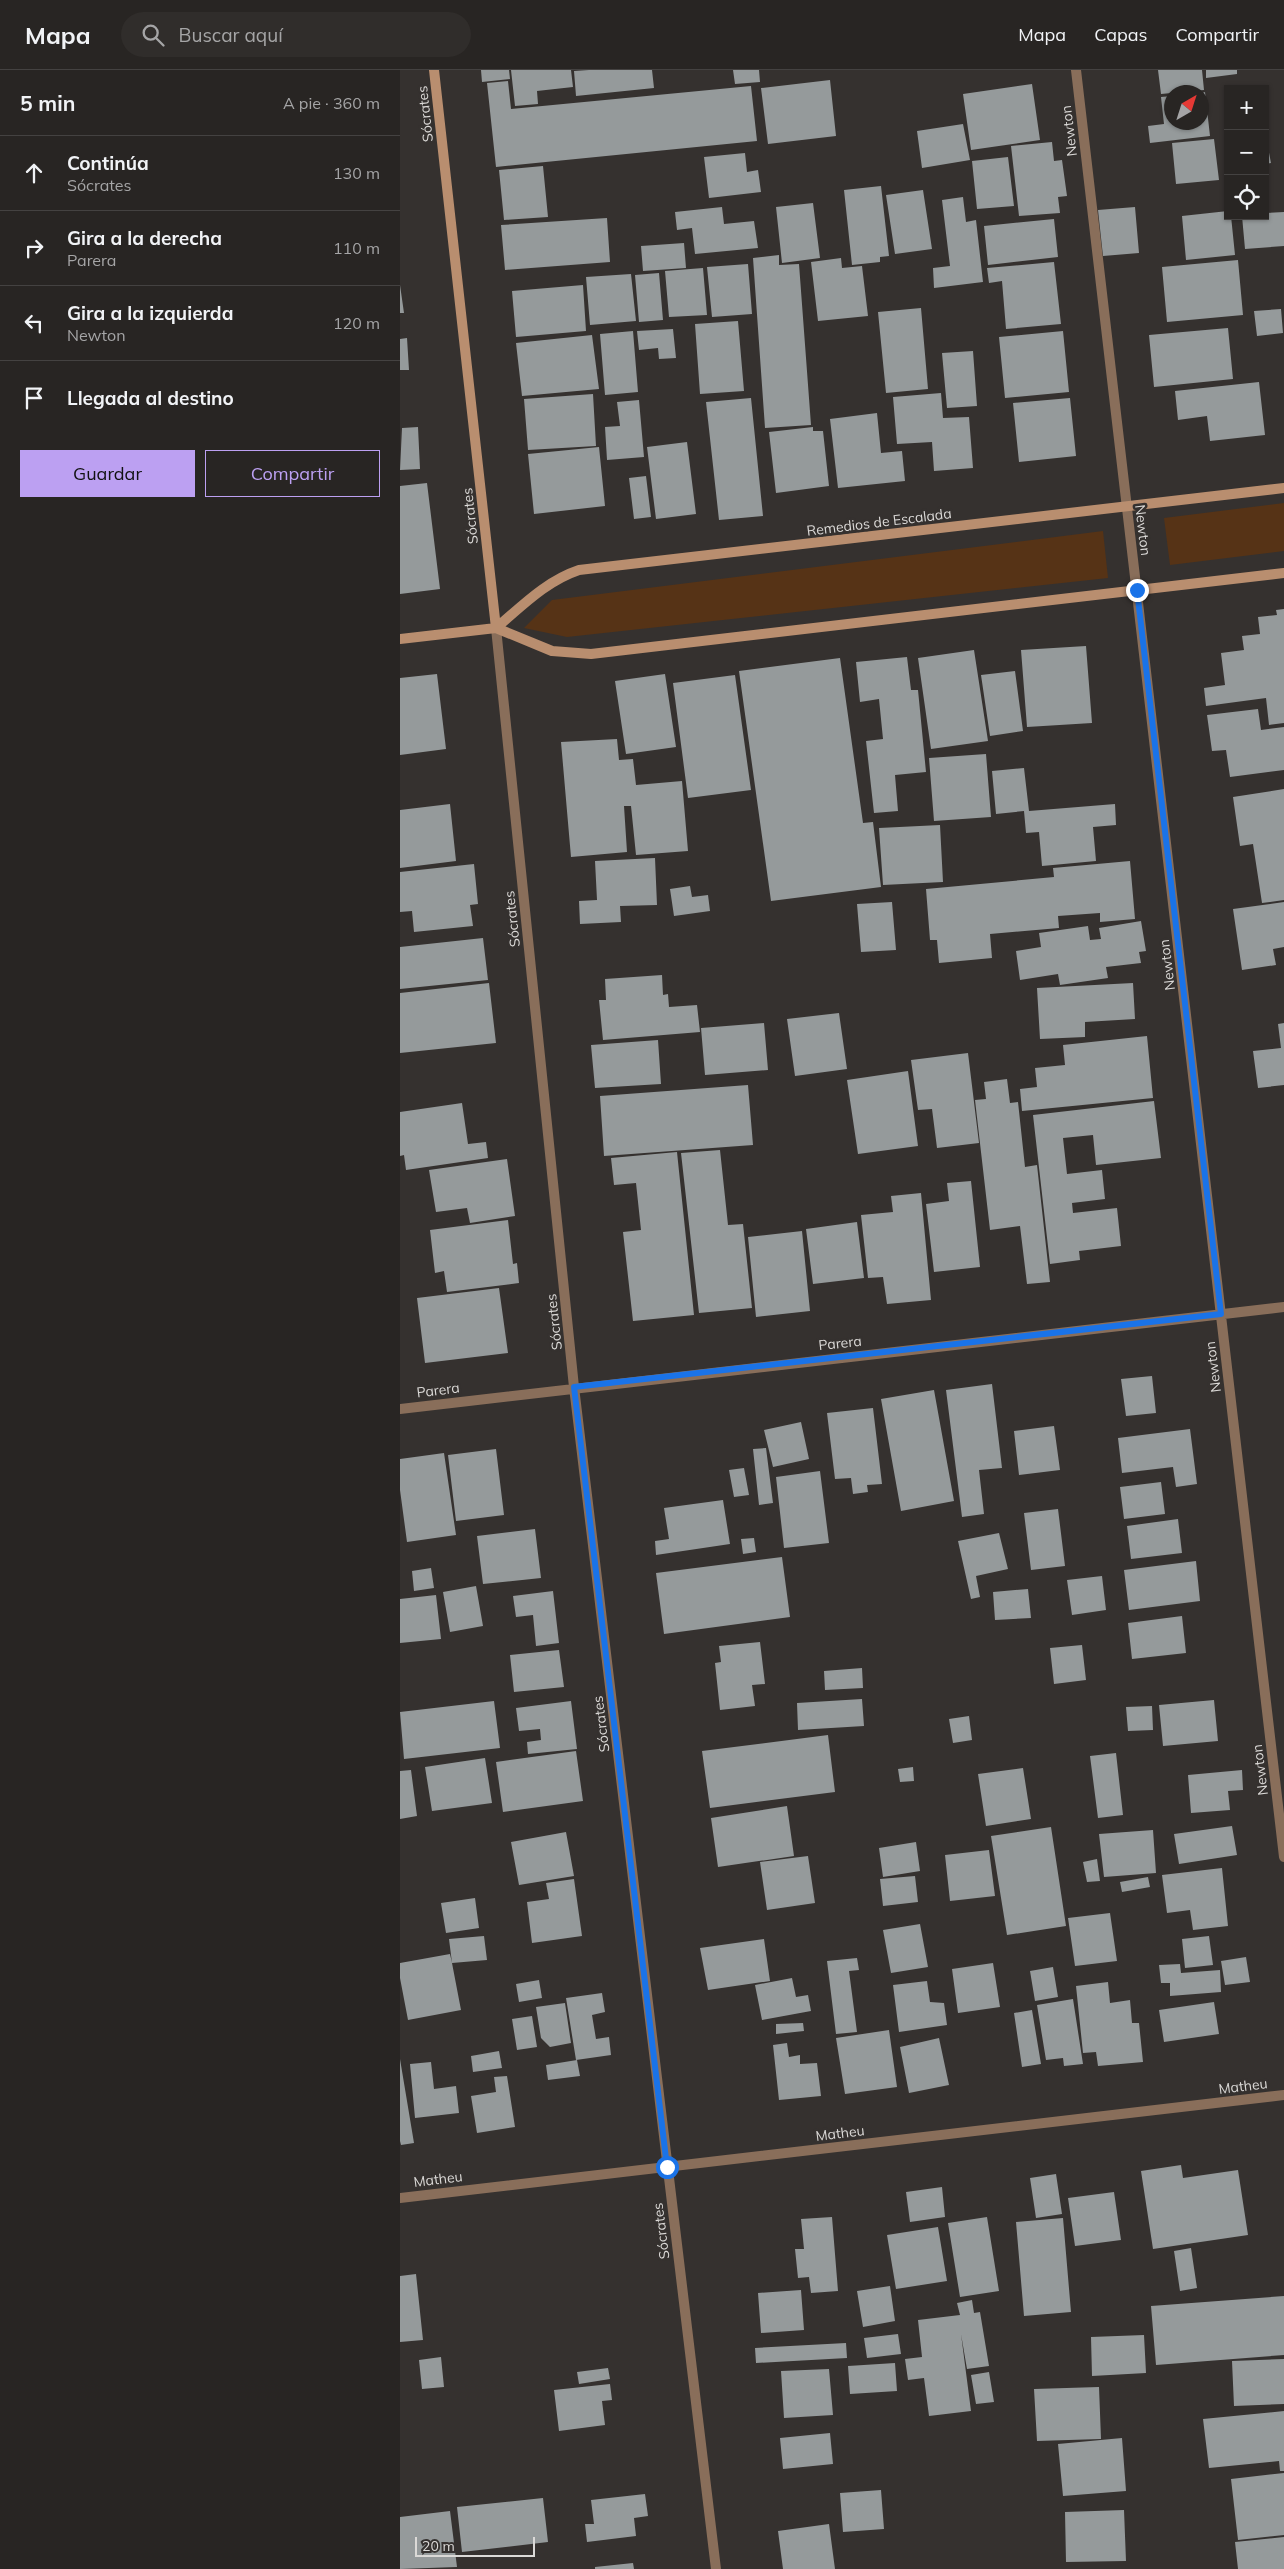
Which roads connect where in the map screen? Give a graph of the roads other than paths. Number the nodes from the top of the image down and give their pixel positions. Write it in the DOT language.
graph roads {
  1 [pos="434,70"];
  2 [pos="1076,70"];
  3 [pos="1284,488"];
  4 [pos="1126,507"];
  5 [pos="1284,573"];
  6 [pos="1137,590"];
  7 [pos="496,628"];
  8 [pos="400,640"];
  9 [pos="1284,1307"];
  10 [pos="1221,1314"];
  11 [pos="574,1387"];
  12 [pos="400,1409"];
  13 [pos="1284,1857"];
  14 [pos="1284,2095"];
  15 [pos="667,2167"];
  16 [pos="400,2198"];
  17 [pos="716,2569"];
  1 -- 7 [label="main road, Sócrates"];
  2 -- 4 [label="street, Newton"];
  3 -- 4 [label="main road, Remedios de Escalada"];
  4 -- 6 [label="street, Newton"];
  4 -- 7 [label="main road, Remedios de Escalada"];
  5 -- 6 [label="main road"];
  6 -- 7 [label="main road"];
  6 -- 10 [label="street, Newton"];
  7 -- 8 [label="main road"];
  7 -- 11 [label="street, Sócrates"];
  9 -- 10 [label="street, Parera"];
  10 -- 11 [label="street, Parera"];
  10 -- 13 [label="street, Newton"];
  11 -- 12 [label="street, Parera"];
  11 -- 15 [label="street, Sócrates"];
  14 -- 15 [label="street, Matheu"];
  15 -- 16 [label="street, Matheu"];
  15 -- 17 [label="street, Sócrates"];
}
